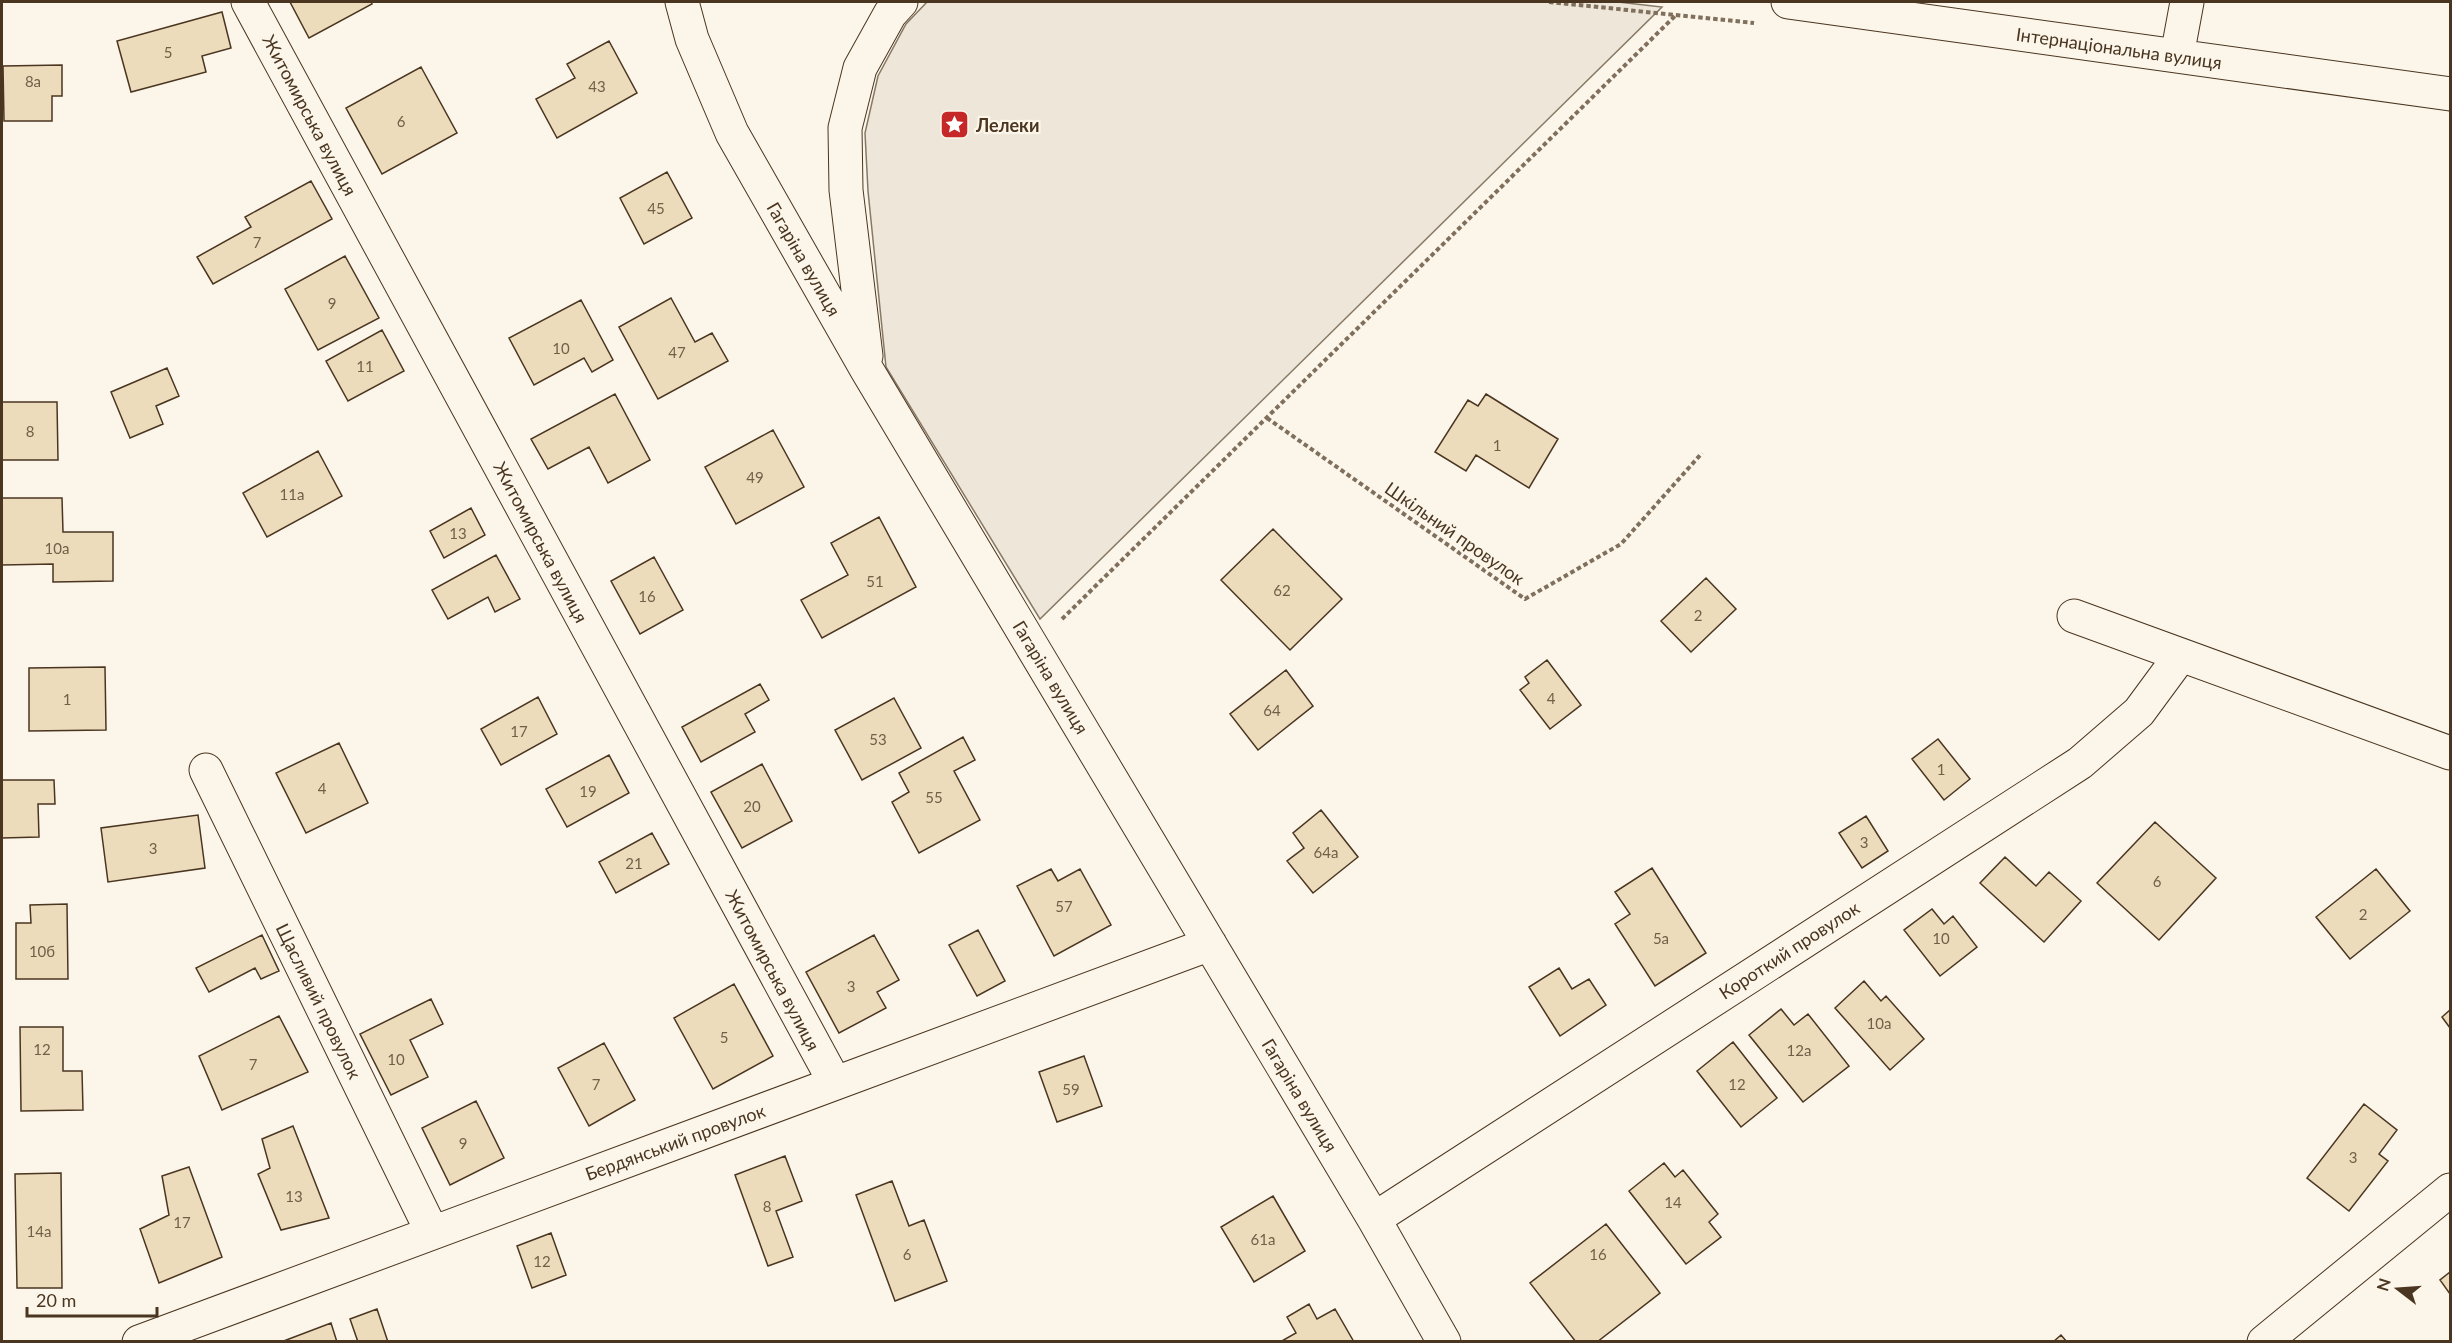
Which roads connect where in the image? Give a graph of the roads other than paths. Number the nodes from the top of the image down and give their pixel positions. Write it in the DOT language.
graph roads {
  1 [pos="248,2"];
  2 [pos="682,2"];
  3 [pos="901,2"];
  4 [pos="1788,2"];
  5 [pos="2187,2"];
  6 [pos="2177,56"];
  7 [pos="2451,94"];
  8 [pos="867,370"];
  9 [pos="2074,616"];
  10 [pos="2181,656"];
  11 [pos="2451,753"];
  12 [pos="206,770"];
  13 [pos="1210,944"];
  14 [pos="835,1083"];
  15 [pos="2451,1190"];
  16 [pos="1374,1219"];
  17 [pos="432,1232"];
  18 [pos="139,1341"];
  19 [pos="1444,1341"];
  20 [pos="2264,1341"];
  1 -- 14 [label="street, Житомирська вулиця"];
  2 -- 8 [label="street, Гагаріна вулиця"];
  3 -- 8 [label="street"];
  4 -- 6 [label="street, Інтернаціональна вулиця"];
  5 -- 6 [label="street"];
  6 -- 7 [label="street, Інтернаціональна вулиця"];
  8 -- 13 [label="street, Гагаріна вулиця"];
  9 -- 10 [label="street"];
  10 -- 11 [label="street"];
  10 -- 16 [label="street, Короткий провулок"];
  12 -- 17 [label="street, Щасливий провулок"];
  13 -- 14 [label="street, Бердянський провулок"];
  13 -- 16 [label="street, Гагаріна вулиця"];
  14 -- 17 [label="street, Бердянський провулок"];
  15 -- 20 [label="street"];
  16 -- 19 [label="street, Гагаріна вулиця"];
  17 -- 18 [label="street, Бердянський провулок"];
}
